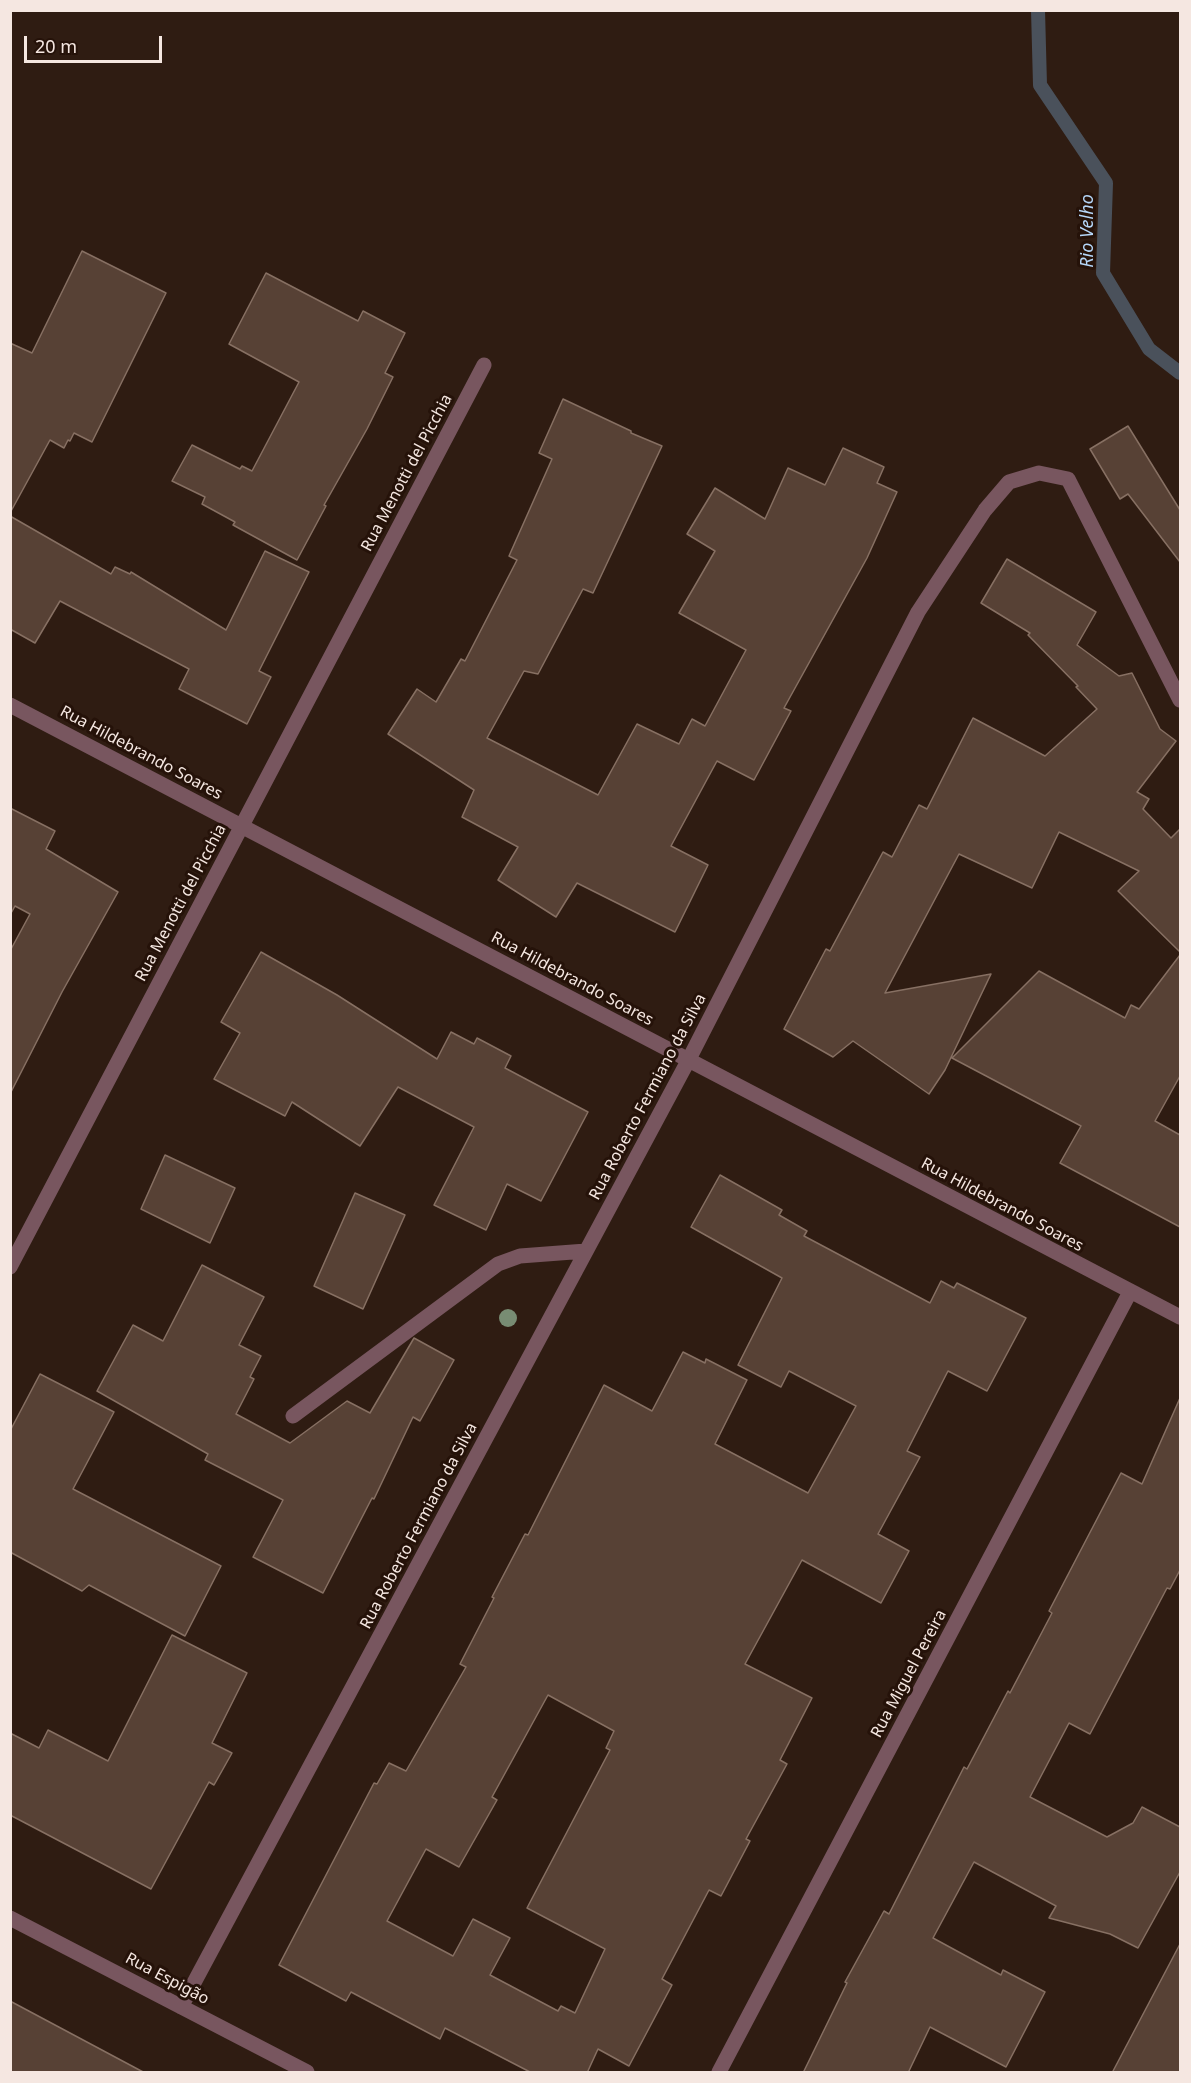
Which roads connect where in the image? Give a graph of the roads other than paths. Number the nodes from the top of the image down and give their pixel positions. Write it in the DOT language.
graph roads {
  1 [pos="484,365"];
  2 [pos="1180,700"];
  3 [pos="10,705"];
  4 [pos="242,826"];
  5 [pos="688,1061"];
  6 [pos="586,1251"];
  7 [pos="10,1267"];
  8 [pos="1130,1292"];
  9 [pos="1180,1317"];
  10 [pos="293,1416"];
  11 [pos="10,1918"];
  12 [pos="182,2007"];
  13 [pos="306,2073"];
  14 [pos="719,2073"];
  1 -- 4 [label="street, Rua Menotti del Picchia"];
  2 -- 5 [label="street, Rua Roberto Fermiano da Silva"];
  3 -- 4 [label="street, Rua Hildebrando Soares"];
  4 -- 5 [label="street, Rua Hildebrando Soares"];
  4 -- 7 [label="street, Rua Menotti del Picchia"];
  5 -- 6 [label="street, Rua Roberto Fermiano da Silva"];
  5 -- 8 [label="street, Rua Hildebrando Soares"];
  6 -- 10 [label="street"];
  6 -- 12 [label="street, Rua Roberto Fermiano da Silva"];
  8 -- 9 [label="street, Rua Hildebrando Soares"];
  8 -- 14 [label="street, Rua Miguel Pereira"];
  11 -- 12 [label="street, Rua Espigão"];
  12 -- 13 [label="street, Rua Espigão"];
}
